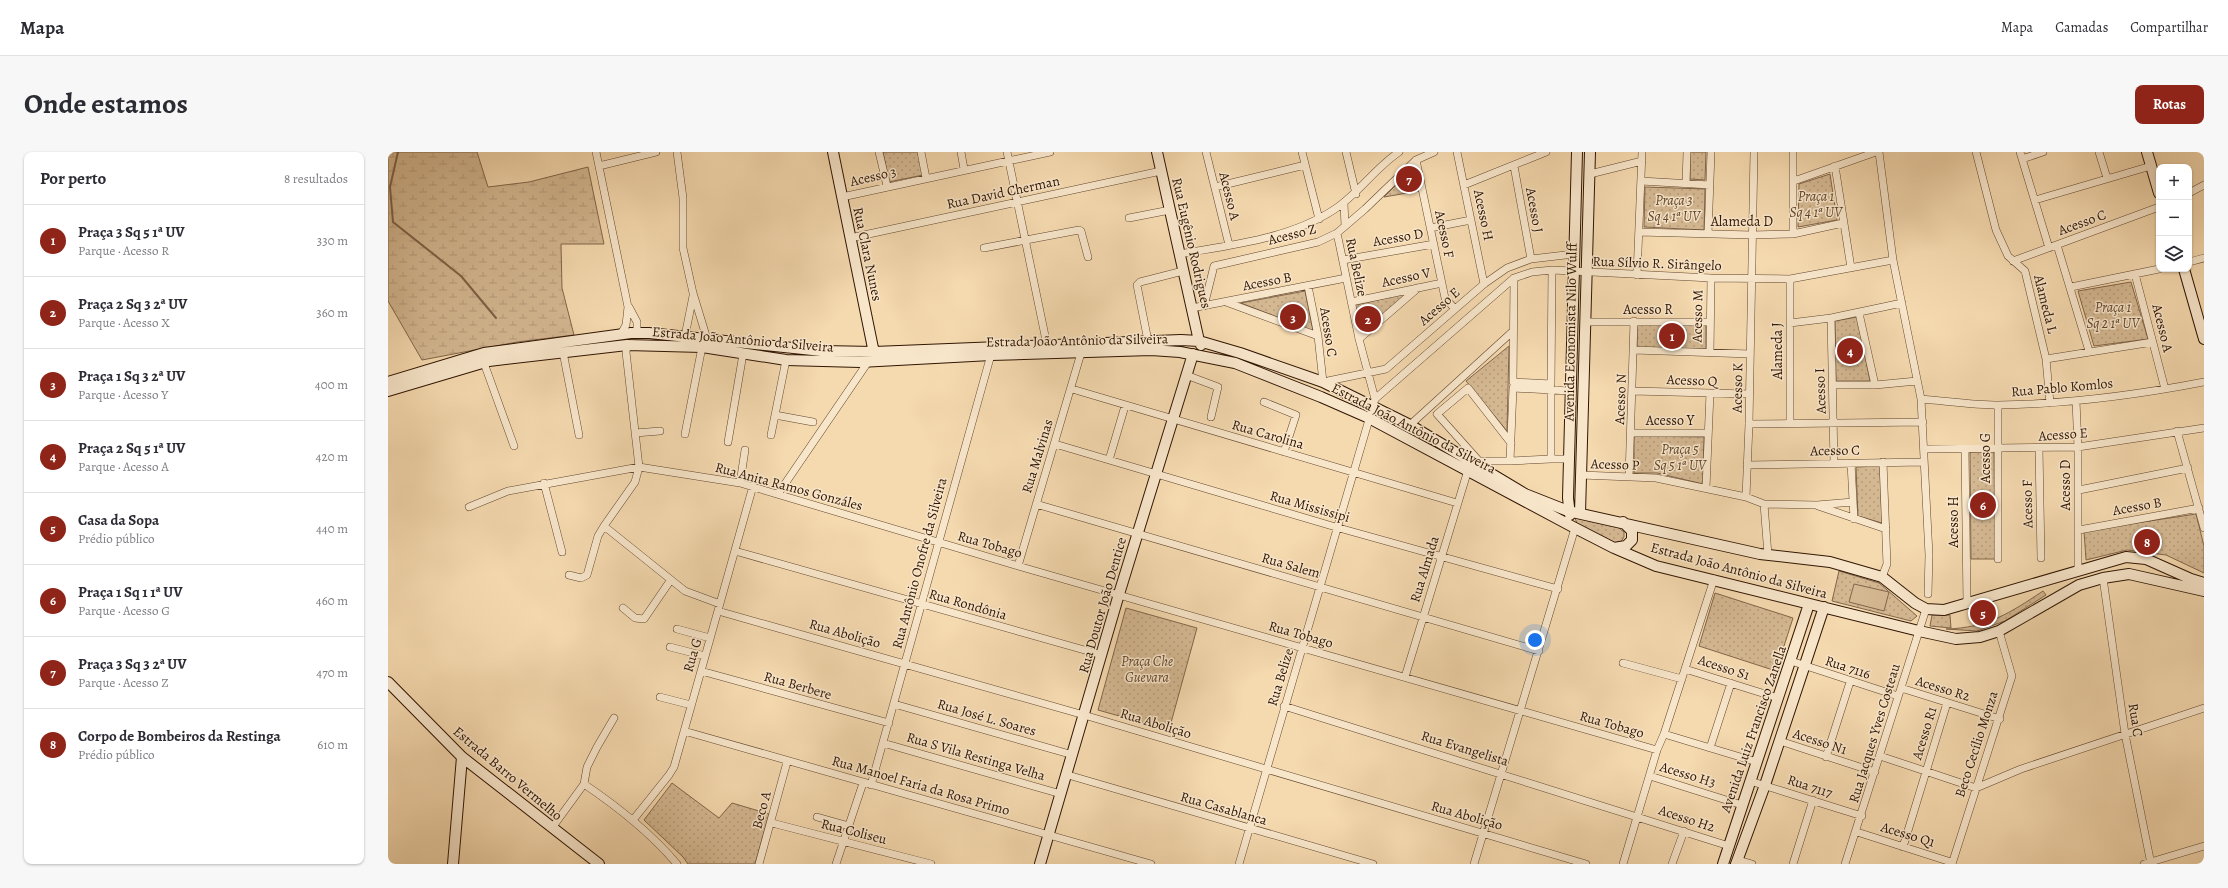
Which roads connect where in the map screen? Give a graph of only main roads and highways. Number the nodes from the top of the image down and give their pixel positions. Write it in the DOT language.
graph roads {
  1 [pos="833,152"];
  2 [pos="1157,152"];
  3 [pos="1577,152"];
  4 [pos="1590,152"];
  5 [pos="2147,152"];
  6 [pos="2156,183"];
  7 [pos="2185,272"];
  8 [pos="637,332"];
  9 [pos="2204,339"];
  10 [pos="1199,341"];
  11 [pos="705,343"];
  12 [pos="612,346"];
  13 [pos="1102,348"];
  14 [pos="1069,349"];
  15 [pos="1193,354"];
  16 [pos="1214,358"];
  17 [pos="873,359"];
  18 [pos="388,382"];
  19 [pos="388,391"];
  20 [pos="1321,397"];
  21 [pos="1371,402"];
  22 [pos="1475,466"];
  23 [pos="1568,487"];
  24 [pos="1546,501"];
  25 [pos="1568,511"];
  26 [pos="1580,513"];
  27 [pos="1623,522"];
  28 [pos="1575,528"];
  29 [pos="1614,548"];
  30 [pos="2204,583"];
  31 [pos="2204,591"];
  32 [pos="1809,604"];
  33 [pos="1824,607"];
  34 [pos="388,682"];
  35 [pos="462,757"];
  36 [pos="1737,862"];
  37 [pos="453,864"];
  38 [pos="599,864"];
  39 [pos="1040,864"];
  40 [pos="1723,864"];
  1 -- 17 [label="main road, Rua Clara Nunes"];
  2 -- 10 [label="main road, Rua Eugênio Rodrigues"];
  3 -- 23 [label="main road, Avenida Economista Nilo Wulff"];
  4 -- 26 [label="main road, Avenida Economista Nilo Wulff"];
  5 -- 6 [label="main road"];
  7 -- 9 [label="main road"];
  8 -- 11 [label="main road, Estrada João Antônio da Silveira"];
  8 -- 12 [label="main road"];
  8 -- 18 [label="main road, Estrada João Antônio da Silveira"];
  10 -- 13 [label="main road, Estrada João Antônio da Silveira"];
  10 -- 16 [label="main road"];
  10 -- 21 [label="main road, Estrada João Antônio da Silveira"];
  11 -- 12 [label="main road, Estrada João Antônio da Silveira"];
  11 -- 17 [label="main road, Estrada João Antônio da Silveira"];
  11 -- 17 [label="main road, Estrada João Antônio da Silveira"];
  12 -- 19 [label="main road, Estrada João Antônio da Silveira"];
  13 -- 14 [label="main road, Estrada João Antônio da Silveira"];
  13 -- 14 [label="main road, Estrada João Antônio da Silveira"];
  13 -- 15 [label="main road, Estrada João Antônio da Silveira"];
  14 -- 17 [label="main road, Estrada João Antônio da Silveira"];
  15 -- 16 [label="main road, Estrada João Antônio da Silveira"];
  15 -- 39 [label="main road, Rua Doutor João Dentice"];
  16 -- 20 [label="main road, Estrada João Antônio da Silveira"];
  20 -- 21 [label="main road"];
  20 -- 22 [label="main road, Estrada João Antônio da Silveira"];
  21 -- 22 [label="main road, Estrada João Antônio da Silveira"];
  22 -- 24 [label="main road, Estrada João Antônio da Silveira"];
  22 -- 28 [label="main road, Estrada João Antônio da Silveira"];
  23 -- 24 [label="main road"];
  23 -- 25 [label="main road, Avenida Economista Nilo Wulff"];
  24 -- 25 [label="main road, Estrada João Antônio da Silveira"];
  25 -- 26 [label="main road, Estrada João Antônio da Silveira"];
  25 -- 28 [label="main road"];
  26 -- 27 [label="main road, Estrada João Antônio da Silveira"];
  27 -- 29 [label="main road"];
  27 -- 30 [label="main road, Estrada João Antônio da Silveira"];
  28 -- 29 [label="main road, Estrada João Antônio da Silveira"];
  29 -- 32 [label="main road, Estrada João Antônio da Silveira"];
  31 -- 33 [label="main road, Estrada João Antônio da Silveira"];
  32 -- 33 [label="main road, Estrada João Antônio da Silveira"];
  32 -- 40 [label="main road, Avenida Luiz Francisco Zanella"];
  33 -- 36 [label="main road, Avenida Luiz Francisco Zanella"];
  34 -- 35 [label="main road, Estrada Barro Vermelho"];
  35 -- 37 [label="main road"];
  35 -- 38 [label="main road, Estrada Barro Vermelho"];
}
